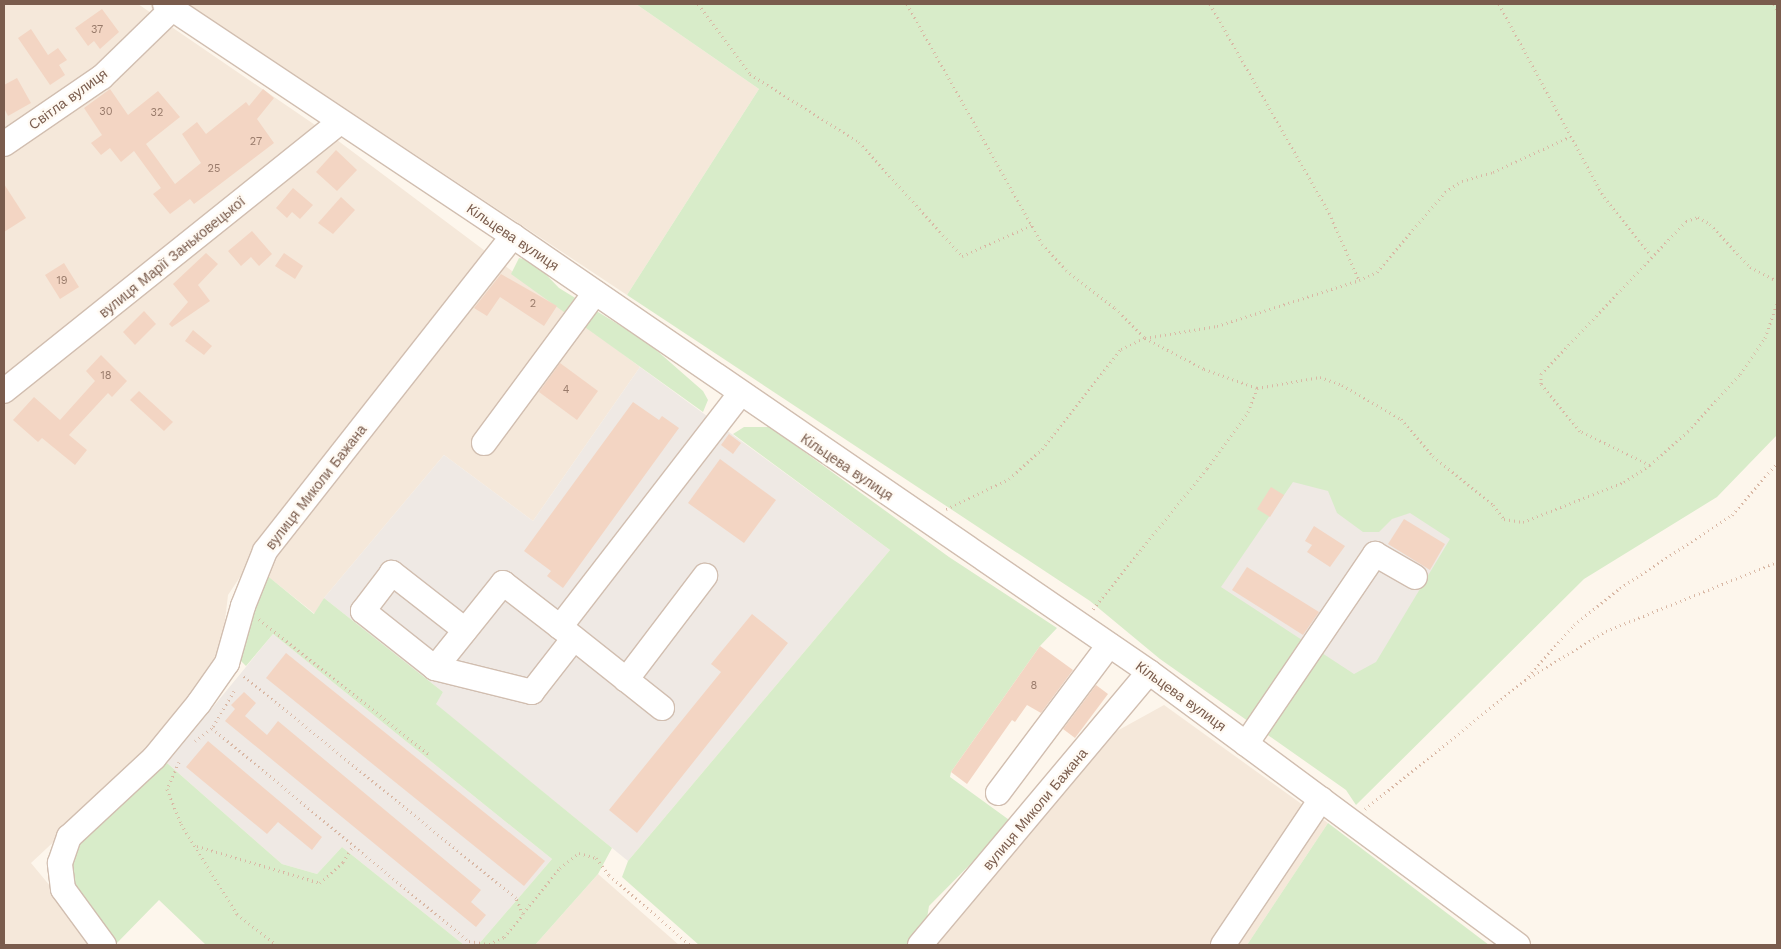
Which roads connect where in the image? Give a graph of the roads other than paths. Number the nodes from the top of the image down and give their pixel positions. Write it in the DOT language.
graph roads {
  1 [pos="168,6"];
  2 [pos="339,122"];
  3 [pos="4,144"];
  4 [pos="513,236"];
  5 [pos="595,293"];
  6 [pos="4,391"];
  7 [pos="740,394"];
  8 [pos="484,443"];
  9 [pos="705,576"];
  10 [pos="1415,577"];
  11 [pos="465,630"];
  12 [pos="567,633"];
  13 [pos="1109,645"];
  14 [pos="435,668"];
  15 [pos="1149,672"];
  16 [pos="626,680"];
  17 [pos="662,708"];
  18 [pos="1246,744"];
  19 [pos="998,793"];
  20 [pos="1320,799"];
  21 [pos="104,945"];
  22 [pos="920,945"];
  23 [pos="1223,945"];
  24 [pos="1518,945"];
  1 -- 2 [label="street, Кільцева вулиця"];
  1 -- 3 [label="street, Світла вулиця"];
  2 -- 4 [label="street, Кільцева вулиця"];
  2 -- 6 [label="street, вулиця Марії Заньковецької"];
  4 -- 5 [label="street, Кільцева вулиця"];
  4 -- 21 [label="street, вулиця Миколи Бажана"];
  5 -- 7 [label="street, Кільцева вулиця"];
  5 -- 8 [label="street"];
  7 -- 12 [label="street"];
  7 -- 13 [label="street, Кільцева вулиця"];
  9 -- 16 [label="street"];
  10 -- 18 [label="street"];
  11 -- 12 [label="street"];
  11 -- 14 [label="street"];
  11 -- 14 [label="street"];
  12 -- 14 [label="street"];
  12 -- 16 [label="street"];
  13 -- 15 [label="street, Кільцева вулиця"];
  13 -- 19 [label="street"];
  15 -- 18 [label="street, Кільцева вулиця"];
  15 -- 22 [label="street, вулиця Миколи Бажана"];
  16 -- 17 [label="street"];
  18 -- 20 [label="street, Кільцева вулиця"];
  20 -- 23 [label="street"];
  20 -- 24 [label="street, Кільцева вулиця"];
}
